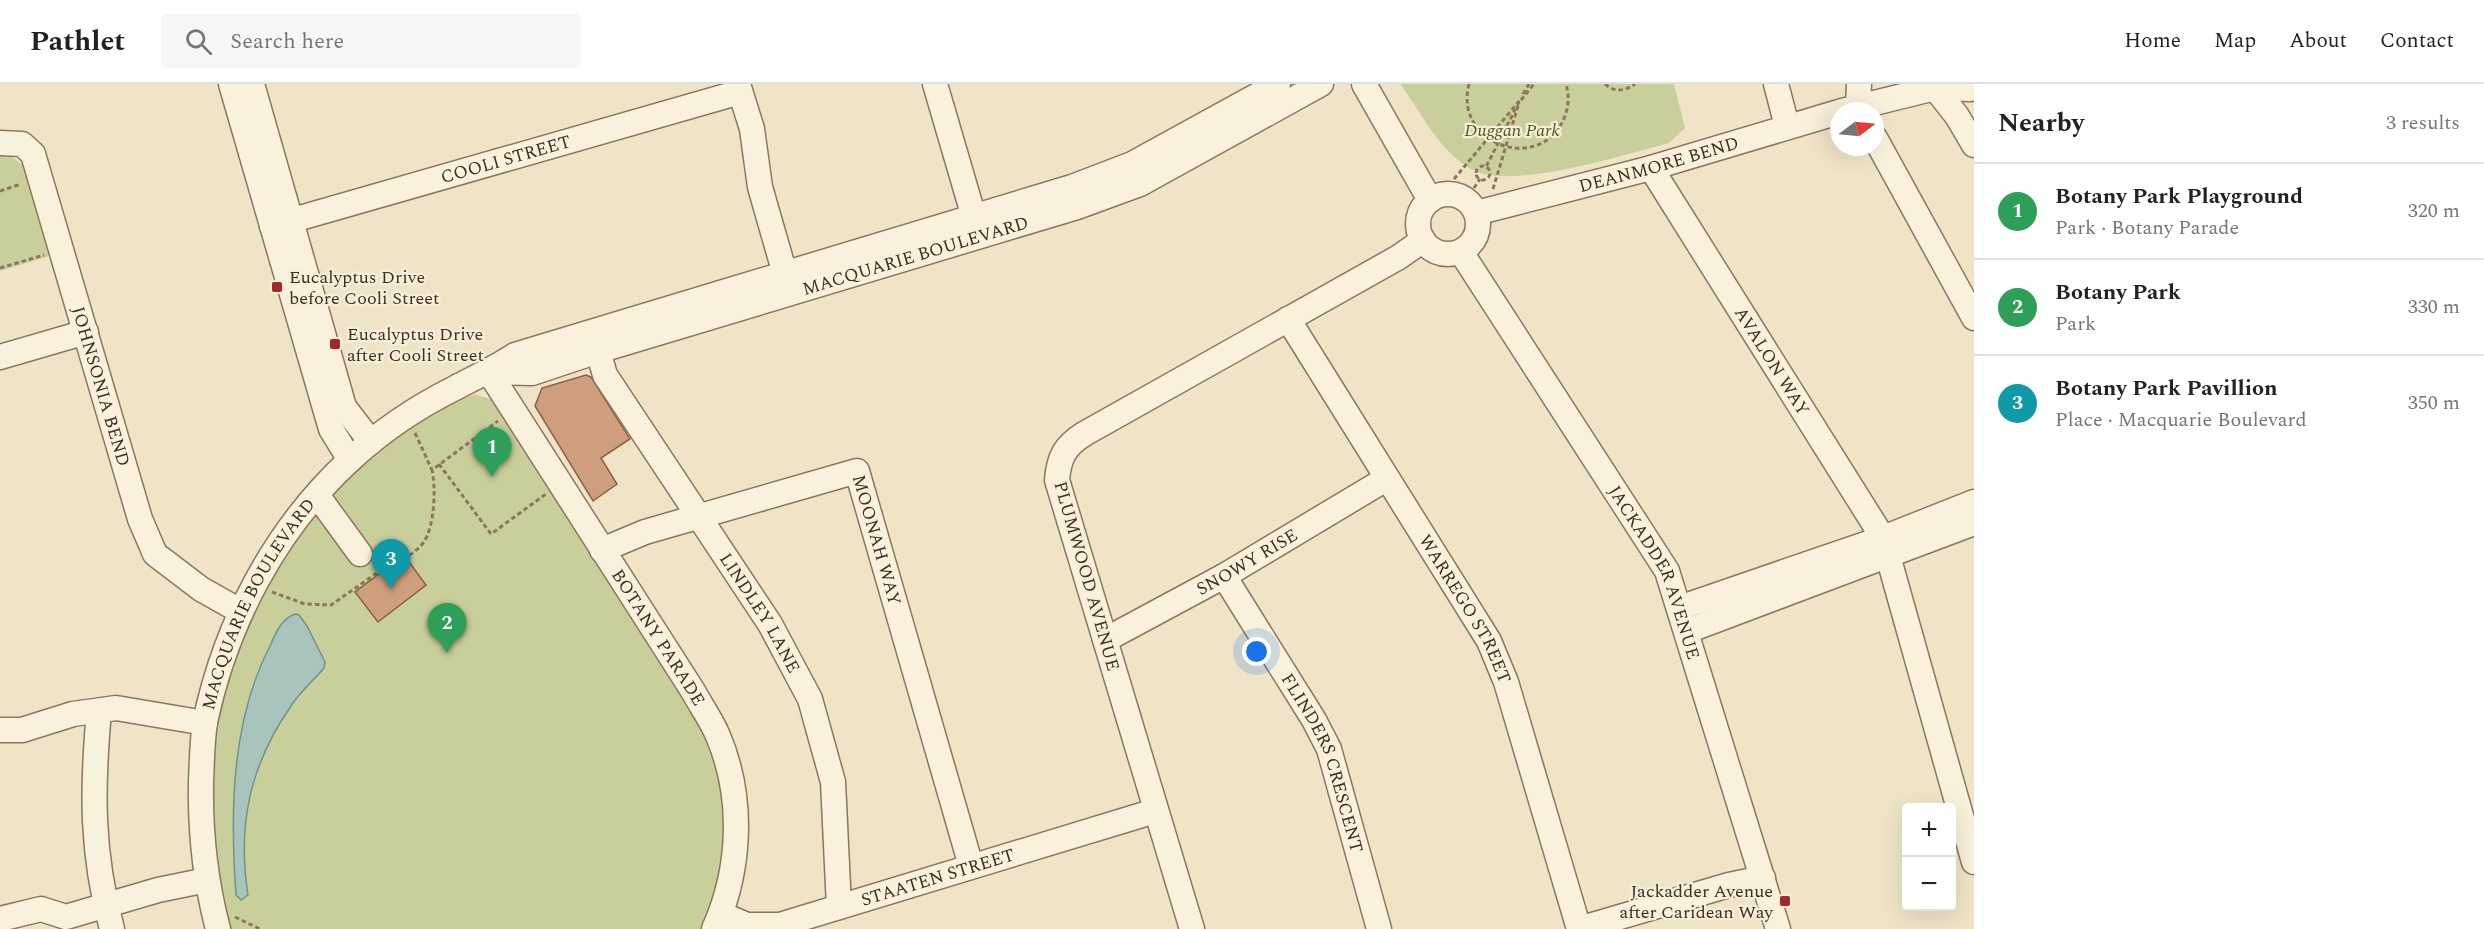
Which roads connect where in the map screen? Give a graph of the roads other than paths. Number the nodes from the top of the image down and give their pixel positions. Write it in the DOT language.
graph roads {
  1 [pos="231,84"];
  2 [pos="252,84"];
  3 [pos="935,84"];
  4 [pos="1278,84"];
  5 [pos="1321,84"];
  6 [pos="1364,84"];
  7 [pos="1776,84"];
  8 [pos="739,88"];
  9 [pos="1970,89"];
  10 [pos="1941,97"];
  11 [pos="1256,99"];
  12 [pos="1884,102"];
  13 [pos="1830,112"];
  14 [pos="1787,126"];
  15 [pos="0,143"];
  16 [pos="1974,145"];
  17 [pos="1884,154"];
  18 [pos="1974,166"];
  19 [pos="1651,168"];
  20 [pos="1430,200"];
  21 [pos="1476,213"];
  22 [pos="282,223"];
  23 [pos="977,227"];
  24 [pos="1423,240"];
  25 [pos="1461,252"];
  26 [pos="788,284"];
  27 [pos="1974,318"];
  28 [pos="1288,319"];
  29 [pos="86,332"];
  30 [pos="598,351"];
  31 [pos="0,357"];
  32 [pos="489,372"];
  33 [pos="372,442"];
  34 [pos="350,460"];
  35 [pos="1386,479"];
  36 [pos="317,495"];
  37 [pos="1974,502"];
  38 [pos="700,517"];
  39 [pos="1974,523"];
  40 [pos="1885,547"];
  41 [pos="602,550"];
  42 [pos="360,554"];
  43 [pos="1224,576"];
  44 [pos="1679,608"];
  45 [pos="240,611"];
  46 [pos="1687,631"];
  47 [pos="1105,640"];
  48 [pos="99,711"];
  49 [pos="205,723"];
  50 [pos="0,730"];
  51 [pos="1155,811"];
  52 [pos="1974,862"];
  53 [pos="971,866"];
  54 [pos="1763,878"];
  55 [pos="207,880"];
  56 [pos="839,907"];
  57 [pos="109,918"];
  58 [pos="0,919"];
  59 [pos="717,921"];
  60 [pos="225,922"];
  61 [pos="63,923"];
  62 [pos="1192,929"];
  63 [pos="1379,929"];
  64 [pos="1579,929"];
  65 [pos="1778,929"];
  1 -- 22 [label="street"];
  2 -- 22 [label="street"];
  3 -- 23 [label="street"];
  4 -- 11 [label="street, MACQUARIE BOULEVARD"];
  5 -- 11 [label="street, MACQUARIE BOULEVARD"];
  6 -- 20 [label="street"];
  7 -- 14 [label="street"];
  8 -- 22 [label="street, COOLI STREET"];
  8 -- 26 [label="street"];
  9 -- 10 [label="street, DEANMORE BEND"];
  10 -- 12 [label="street, DEANMORE BEND"];
  10 -- 16 [label="street"];
  10 -- 18 [label="street"];
  11 -- 23 [label="street, MACQUARIE BOULEVARD"];
  13 -- 14 [label="street, DEANMORE BEND"];
  14 -- 19 [label="street, DEANMORE BEND"];
  15 -- 29 [label="street, JOHNSONIA BEND"];
  17 -- 27 [label="street"];
  19 -- 21 [label="street, DEANMORE BEND"];
  19 -- 40 [label="street, AVALON WAY"];
  20 -- 21 [label="street"];
  20 -- 24 [label="street"];
  21 -- 25 [label="street"];
  22 -- 33 [label="street"];
  22 -- 34 [label="street"];
  23 -- 26 [label="street, MACQUARIE BOULEVARD"];
  24 -- 25 [label="street"];
  24 -- 28 [label="street, PLUMWOOD AVENUE"];
  25 -- 44 [label="street, JACKADDER AVENUE"];
  26 -- 30 [label="street, MACQUARIE BOULEVARD"];
  26 -- 32 [label="street, MACQUARIE BOULEVARD"];
  28 -- 35 [label="street, WARREGO STREET"];
  28 -- 47 [label="street, PLUMWOOD AVENUE"];
  29 -- 31 [label="street"];
  29 -- 45 [label="street, JOHNSONIA BEND"];
  30 -- 32 [label="street, MACQUARIE BOULEVARD"];
  30 -- 38 [label="street, LINDLEY LANE"];
  32 -- 33 [label="street, MACQUARIE BOULEVARD"];
  32 -- 41 [label="street, BOTANY PARADE"];
  33 -- 34 [label="street, MACQUARIE BOULEVARD"];
  34 -- 36 [label="street, MACQUARIE BOULEVARD"];
  35 -- 43 [label="street, SNOWY RISE"];
  35 -- 64 [label="street, WARREGO STREET"];
  36 -- 42 [label="street"];
  36 -- 45 [label="street, MACQUARIE BOULEVARD"];
  37 -- 40 [label="street"];
  38 -- 41 [label="street, MOONAH WAY"];
  38 -- 53 [label="street, MOONAH WAY"];
  38 -- 56 [label="street, LINDLEY LANE"];
  39 -- 40 [label="street"];
  40 -- 44 [label="street"];
  40 -- 46 [label="street"];
  40 -- 52 [label="street, AVALON WAY"];
  41 -- 59 [label="street, BOTANY PARADE"];
  43 -- 47 [label="street, SNOWY RISE"];
  43 -- 63 [label="street, FLINDERS CRESCENT"];
  44 -- 46 [label="street, JACKADDER AVENUE"];
  45 -- 49 [label="street, MACQUARIE BOULEVARD"];
  46 -- 54 [label="street, JACKADDER AVENUE"];
  47 -- 51 [label="street, PLUMWOOD AVENUE"];
  48 -- 49 [label="street"];
  48 -- 50 [label="street"];
  48 -- 57 [label="street"];
  49 -- 55 [label="street, MACQUARIE BOULEVARD"];
  51 -- 53 [label="street, STAATEN STREET"];
  51 -- 62 [label="street, PLUMWOOD AVENUE"];
  53 -- 56 [label="street, STAATEN STREET"];
  54 -- 64 [label="street"];
  54 -- 65 [label="street, JACKADDER AVENUE"];
  55 -- 57 [label="street"];
  55 -- 60 [label="street, MACQUARIE BOULEVARD"];
  56 -- 59 [label="street, STAATEN STREET"];
  57 -- 61 [label="street"];
  58 -- 61 [label="street"];
}
